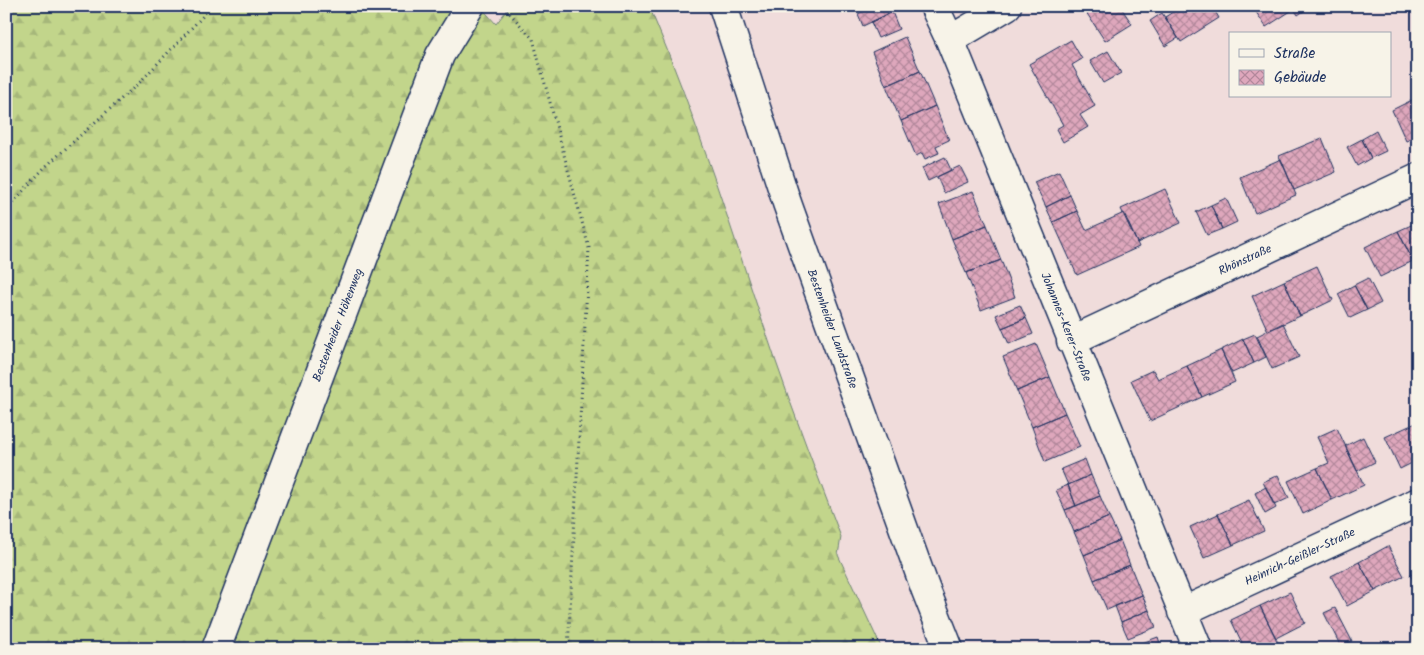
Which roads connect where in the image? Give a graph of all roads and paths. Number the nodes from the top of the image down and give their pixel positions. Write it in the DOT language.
graph roads {
  1 [pos="210,6"];
  2 [pos="470,6"];
  3 [pos="503,6"];
  4 [pos="723,6"];
  5 [pos="934,6"];
  6 [pos="1007,6"];
  7 [pos="950,40"];
  8 [pos="1418,178"];
  9 [pos="6,210"];
  10 [pos="1071,341"];
  11 [pos="1418,502"];
  12 [pos="1182,612"];
  13 [pos="216,649"];
  14 [pos="568,649"];
  15 [pos="949,649"];
  16 [pos="1198,649"];
  1 -- 9 [label="path"];
  2 -- 13 [label="street, Bestenheider Höhenweg"];
  3 -- 14 [label="path"];
  4 -- 15 [label="street, Bestenheider Landstraße"];
  5 -- 7 [label="street, Johannes-Kerer-Straße"];
  6 -- 7 [label="street"];
  7 -- 10 [label="street, Johannes-Kerer-Straße"];
  8 -- 10 [label="street, Rhönstraße"];
  10 -- 12 [label="street, Johannes-Kerer-Straße"];
  11 -- 12 [label="street, Heinrich-Geißler-Straße"];
  12 -- 16 [label="street, Johannes-Kerer-Straße"];
}
